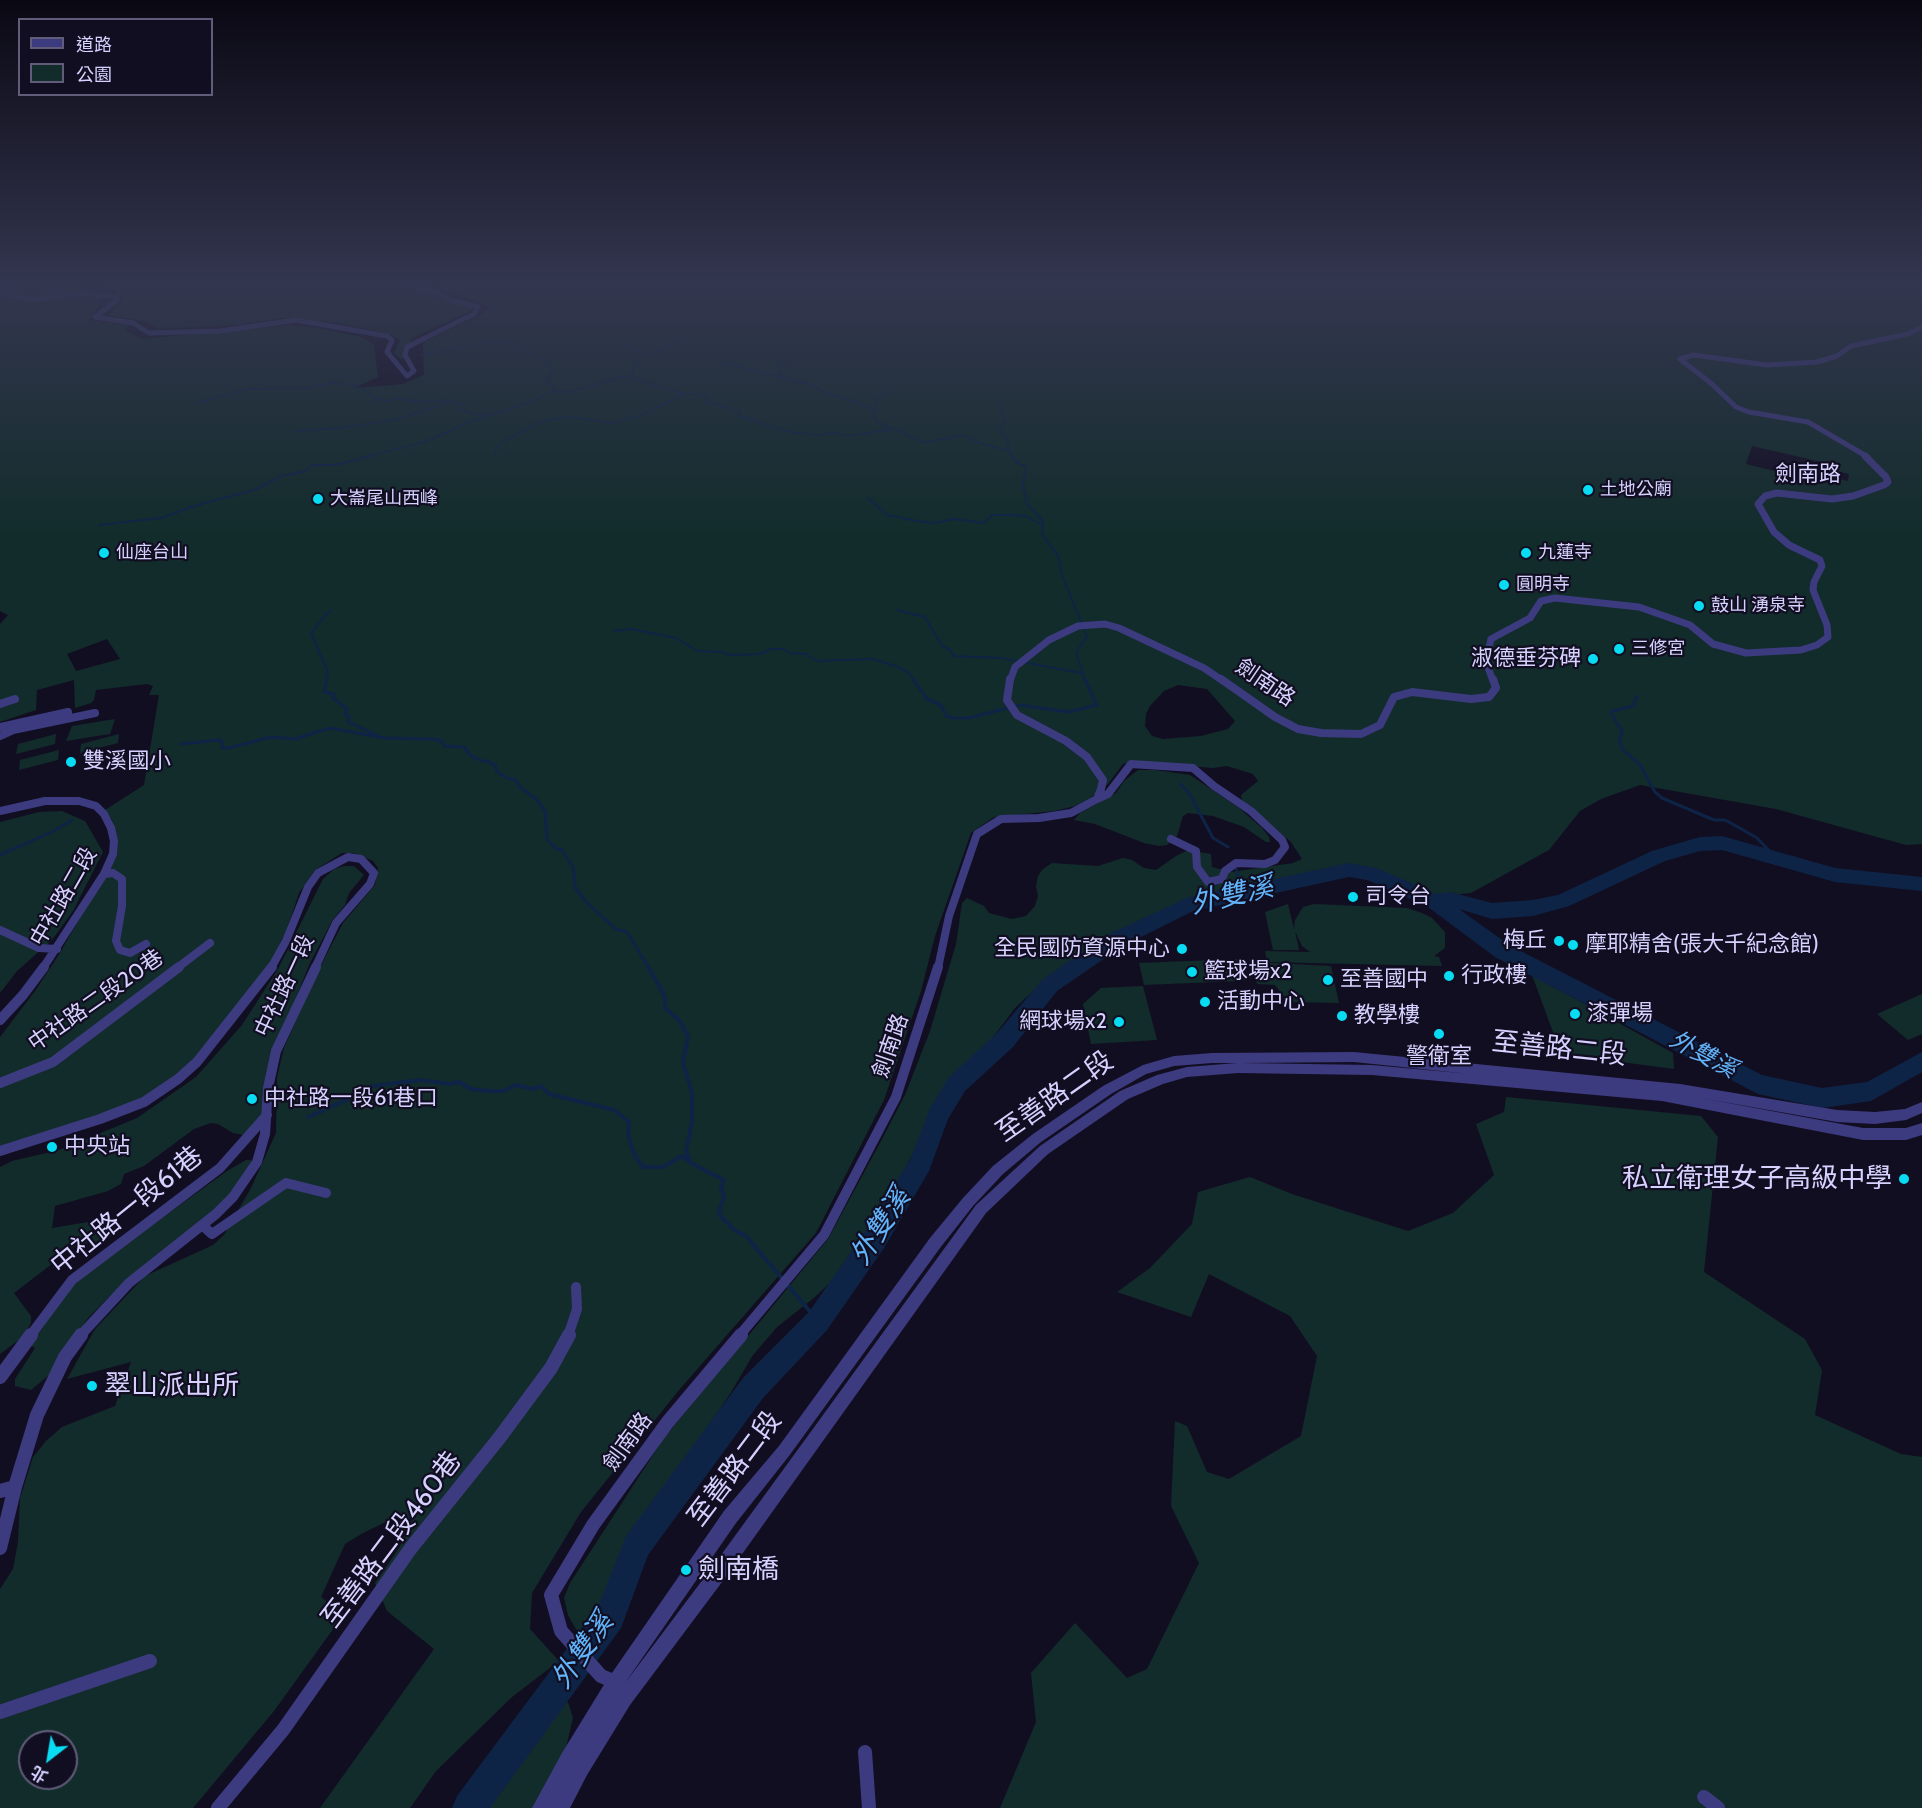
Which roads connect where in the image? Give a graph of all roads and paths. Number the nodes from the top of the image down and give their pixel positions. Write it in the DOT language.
graph roads {
  1 [pos="401,366"];
  2 [pos="411,366"];
  3 [pos="1687,366"];
  4 [pos="15,699"];
  5 [pos="0,704"];
  6 [pos="70,711"];
  7 [pos="95,713"];
  8 [pos="0,727"];
  9 [pos="0,736"];
  10 [pos="1097,799"];
  11 [pos="0,811"];
  12 [pos="1172,839"];
  13 [pos="104,874"];
  14 [pos="0,930"];
  15 [pos="210,943"];
  16 [pos="146,944"];
  17 [pos="57,949"];
  18 [pos="0,1020"];
  19 [pos="0,1083"];
  20 [pos="1922,1107"];
  21 [pos="267,1116"];
  22 [pos="1922,1129"];
  23 [pos="0,1151"];
  24 [pos="327,1192"];
  25 [pos="202,1225"];
  26 [pos="576,1287"];
  27 [pos="0,1377"];
  28 [pos="15,1487"];
  29 [pos="0,1491"];
  30 [pos="0,1548"];
  31 [pos="150,1661"];
  32 [pos="616,1683"];
  33 [pos="0,1712"];
  34 [pos="865,1752"];
  35 [pos="1704,1797"];
  36 [pos="218,1808"];
  37 [pos="541,1808"];
  38 [pos="560,1808"];
  39 [pos="869,1808"];
  40 [pos="1718,1808"];
  1 -- 2 [label="street"];
  3 -- 10 [label="street, 劍南路"];
  4 -- 5 [label="street"];
  6 -- 8 [label="street"];
  7 -- 9 [label="street"];
  10 -- 12 [label="street"];
  10 -- 32 [label="street, 劍南路"];
  11 -- 13 [label="street, 中社路二段"];
  13 -- 16 [label="street"];
  13 -- 17 [label="street, 中社路二段"];
  14 -- 17 [label="street"];
  15 -- 19 [label="street, 中社路二段20巷"];
  17 -- 18 [label="street, 中社路二段"];
  20 -- 32 [label="street, 至善路二段"];
  21 -- 23 [label="street, 中社路一段"];
  21 -- 25 [label="street, 中社路一段"];
  21 -- 27 [label="street, 中社路一段61巷"];
  22 -- 32 [label="street, 至善路二段"];
  24 -- 25 [label="street"];
  25 -- 28 [label="street, 中社路一段"];
  26 -- 36 [label="street, 至善路二段460巷"];
  28 -- 29 [label="street"];
  28 -- 30 [label="street, 中社路一段"];
  31 -- 33 [label="street"];
  32 -- 37 [label="street, 至善路二段"];
  32 -- 38 [label="street, 至善路二段"];
  34 -- 39 [label="street"];
  35 -- 40 [label="street"];
}
